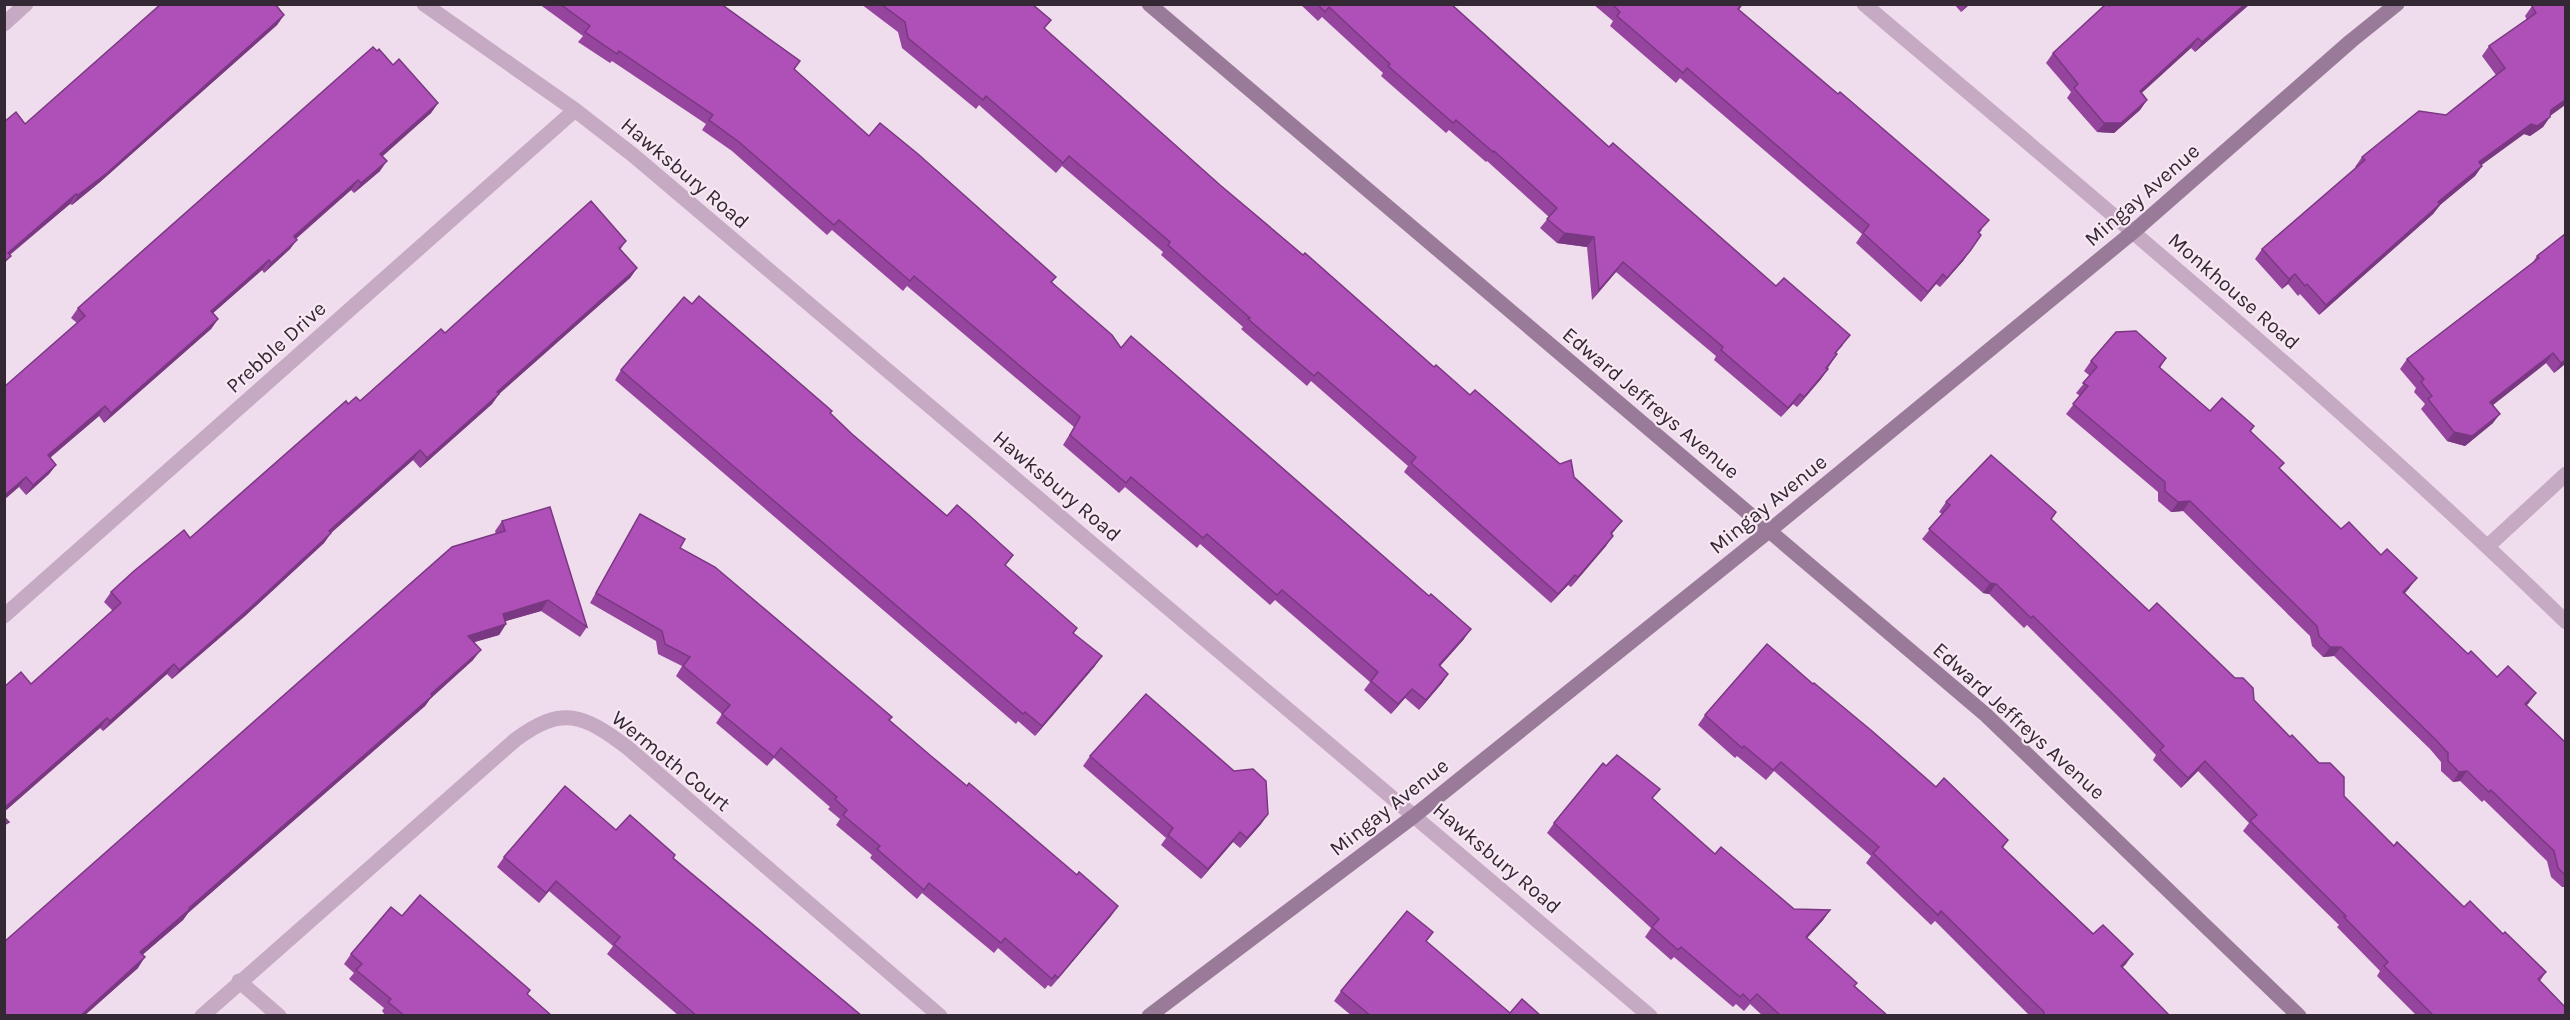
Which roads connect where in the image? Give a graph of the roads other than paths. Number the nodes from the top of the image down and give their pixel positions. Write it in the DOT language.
graph roads {
  1 [pos="26,4"];
  2 [pos="424,4"];
  3 [pos="1149,4"];
  4 [pos="1864,4"];
  5 [pos="2397,4"];
  6 [pos="4,24"];
  7 [pos="575,110"];
  8 [pos="2133,232"];
  9 [pos="2565,474"];
  10 [pos="1769,531"];
  11 [pos="2488,546"];
  12 [pos="4,616"];
  13 [pos="2565,622"];
  14 [pos="1414,816"];
  15 [pos="239,981"];
  16 [pos="202,1016"];
  17 [pos="279,1016"];
  18 [pos="940,1016"];
  19 [pos="1149,1016"];
  20 [pos="1650,1016"];
  21 [pos="2300,1016"];
  1 -- 6 [label="street"];
  2 -- 7 [label="street, Hawksbury Road"];
  3 -- 10 [label="street, Edward Jeffreys Avenue"];
  4 -- 8 [label="street, Monkhouse Road"];
  5 -- 8 [label="street, Mingay Avenue"];
  7 -- 12 [label="street, Prebble Drive"];
  7 -- 14 [label="street, Hawksbury Road"];
  8 -- 10 [label="street, Mingay Avenue"];
  8 -- 11 [label="street, Monkhouse Road"];
  9 -- 11 [label="street"];
  10 -- 14 [label="street, Mingay Avenue"];
  10 -- 21 [label="street, Edward Jeffreys Avenue"];
  11 -- 13 [label="street, Monkhouse Road"];
  14 -- 19 [label="street, Mingay Avenue"];
  14 -- 20 [label="street, Hawksbury Road"];
  15 -- 16 [label="street, Wermoth Court"];
  15 -- 17 [label="street"];
  15 -- 18 [label="street, Wermoth Court"];
}
